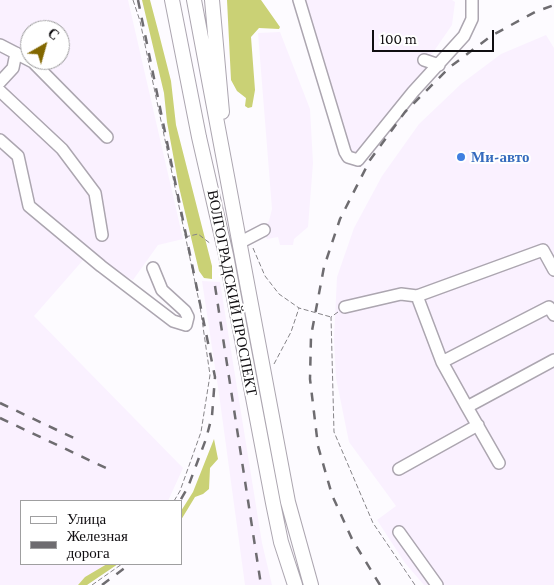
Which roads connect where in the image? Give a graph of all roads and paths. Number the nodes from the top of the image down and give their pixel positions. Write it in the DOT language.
graph roads {
  1 [pos="133,0"];
  2 [pos="172,0"];
  3 [pos="194,0"];
  4 [pos="212,0"];
  5 [pos="298,0"];
  6 [pos="472,0"];
  7 [pos="0,45"];
  8 [pos="16,53"];
  9 [pos="424,60"];
  10 [pos="439,64"];
  11 [pos="0,82"];
  12 [pos="0,91"];
  13 [pos="107,137"];
  14 [pos="0,140"];
  15 [pos="230,195"];
  16 [pos="264,230"];
  17 [pos="102,235"];
  18 [pos="184,238"];
  19 [pos="244,241"];
  20 [pos="211,244"];
  21 [pos="153,268"];
  22 [pos="554,270"];
  23 [pos="417,296"];
  24 [pos="345,307"];
  25 [pos="299,308"];
  26 [pos="554,315"];
  27 [pos="331,317"];
  28 [pos="554,360"];
  29 [pos="442,362"];
  30 [pos="274,364"];
  31 [pos="467,407"];
  32 [pos="478,425"];
  33 [pos="499,463"];
  34 [pos="399,469"];
  35 [pos="175,500"];
  36 [pos="398,532"];
  37 [pos="121,565"];
  38 [pos="92,585"];
  39 [pos="295,585"];
  40 [pos="311,585"];
  41 [pos="414,585"];
  42 [pos="437,585"];
  1 -- 18 [label="path"];
  2 -- 39 [label="main road, ВОЛГОГРАДСКИЙ ПРОСПЕКТ"];
  3 -- 15 [label="main road, ВОЛГОГРАДСКИЙ ПРОСПЕКТ"];
  4 -- 15 [label="main road"];
  5 -- 10 [label="lane"];
  6 -- 10 [label="lane"];
  7 -- 8 [label="lane"];
  8 -- 11 [label="lane"];
  8 -- 13 [label="lane"];
  9 -- 10 [label="lane"];
  12 -- 17 [label="lane"];
  14 -- 21 [label="lane"];
  15 -- 19 [label="main road, ВОЛГОГРАДСКИЙ ПРОСПЕКТ"];
  16 -- 19 [label="lane"];
  18 -- 20 [label="path"];
  18 -- 35 [label="path"];
  19 -- 25 [label="path"];
  19 -- 40 [label="main road, ВОЛГОГРАДСКИЙ ПРОСПЕКТ"];
  22 -- 23 [label="lane"];
  23 -- 24 [label="lane"];
  23 -- 29 [label="lane"];
  24 -- 27 [label="path"];
  25 -- 27 [label="path"];
  25 -- 30 [label="path"];
  26 -- 29 [label="lane"];
  27 -- 41 [label="path"];
  28 -- 31 [label="lane"];
  29 -- 31 [label="lane"];
  31 -- 32 [label="lane"];
  32 -- 33 [label="lane"];
  32 -- 34 [label="lane"];
  36 -- 42 [label="lane"];
  37 -- 38 [label="path"];
}
